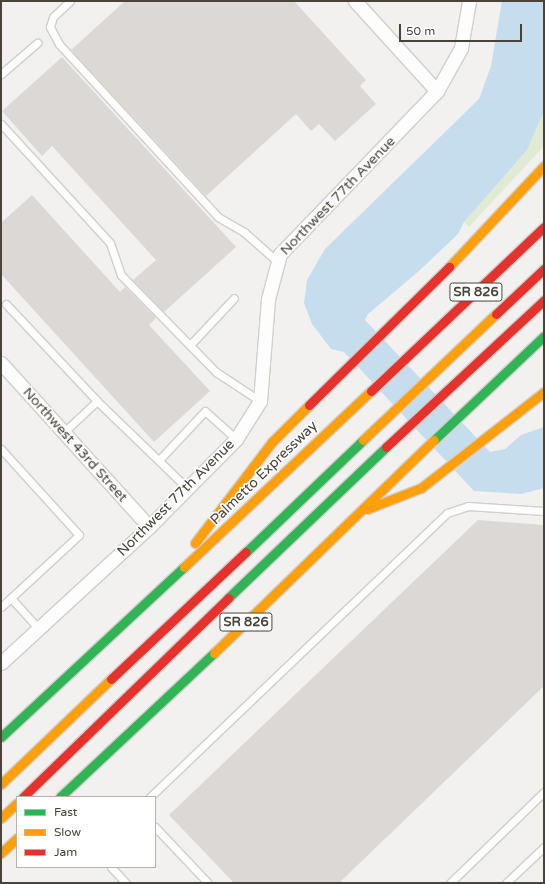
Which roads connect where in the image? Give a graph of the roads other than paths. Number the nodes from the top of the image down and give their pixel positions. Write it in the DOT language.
graph roads {
  1 [pos="70,1"];
  2 [pos="355,1"];
  3 [pos="469,1"];
  4 [pos="37,43"];
  5 [pos="1,74"];
  6 [pos="437,90"];
  7 [pos="1,124"];
  8 [pos="544,166"];
  9 [pos="544,227"];
  10 [pos="278,262"];
  11 [pos="544,269"];
  12 [pos="234,298"];
  13 [pos="544,300"];
  14 [pos="6,304"];
  15 [pos="544,336"];
  16 [pos="190,345"];
  17 [pos="1,363"];
  18 [pos="544,392"];
  19 [pos="97,401"];
  20 [pos="260,401"];
  21 [pos="64,432"];
  22 [pos="236,439"];
  23 [pos="426,443"];
  24 [pos="413,446"];
  25 [pos="1,449"];
  26 [pos="159,460"];
  27 [pos="372,476"];
  28 [pos="188,489"];
  29 [pos="544,511"];
  30 [pos="356,513"];
  31 [pos="149,527"];
  32 [pos="155,595"];
  33 [pos="11,598"];
  34 [pos="1,607"];
  35 [pos="219,611"];
  36 [pos="38,628"];
  37 [pos="1,663"];
  38 [pos="1,737"];
  39 [pos="1,784"];
  40 [pos="544,792"];
  41 [pos="24,796"];
  42 [pos="61,796"];
  43 [pos="151,796"];
  44 [pos="16,804"];
  45 [pos="1,818"];
  46 [pos="156,828"];
  47 [pos="16,839"];
  48 [pos="544,847"];
  49 [pos="1,853"];
  50 [pos="112,868"];
  51 [pos="126,883"];
  52 [pos="208,883"];
  53 [pos="450,883"];
  54 [pos="506,883"];
  1 -- 10 [label="lane"];
  2 -- 6 [label="street"];
  3 -- 6 [label="street, Northwest 77th Avenue"];
  4 -- 5 [label="lane"];
  6 -- 10 [label="street, Northwest 77th Avenue"];
  7 -- 16 [label="lane"];
  8 -- 32 [label="highway"];
  9 -- 32 [label="highway, Palmetto Expressway / SR 826"];
  10 -- 20 [label="street, Northwest 77th Avenue"];
  11 -- 39 [label="highway"];
  12 -- 16 [label="lane"];
  13 -- 35 [label="highway"];
  14 -- 19 [label="lane"];
  15 -- 23 [label="highway, SR 826"];
  16 -- 20 [label="lane"];
  17 -- 21 [label="street, Northwest 43rd Street"];
  18 -- 30 [label="highway"];
  19 -- 21 [label="lane"];
  19 -- 26 [label="lane"];
  20 -- 22 [label="street, Northwest 77th Avenue"];
  21 -- 31 [label="street, Northwest 43rd Street"];
  22 -- 26 [label="lane"];
  22 -- 28 [label="street, Northwest 77th Avenue"];
  23 -- 24 [label="highway"];
  23 -- 30 [label="highway, SR 826"];
  25 -- 33 [label="lane"];
  26 -- 28 [label="lane"];
  27 -- 35 [label="highway"];
  28 -- 31 [label="street, Northwest 77th Avenue"];
  29 -- 43 [label="lane"];
  30 -- 42 [label="highway, SR 826"];
  31 -- 36 [label="street, Northwest 77th Avenue"];
  32 -- 38 [label="highway, Palmetto Expressway / SR 826"];
  33 -- 34 [label="lane"];
  33 -- 36 [label="lane"];
  35 -- 41 [label="highway"];
  36 -- 37 [label="street, Northwest 77th Avenue"];
  40 -- 53 [label="lane"];
  44 -- 45 [label="highway"];
  46 -- 52 [label="lane"];
  47 -- 49 [label="highway"];
  48 -- 54 [label="lane"];
  50 -- 51 [label="lane"];
}
